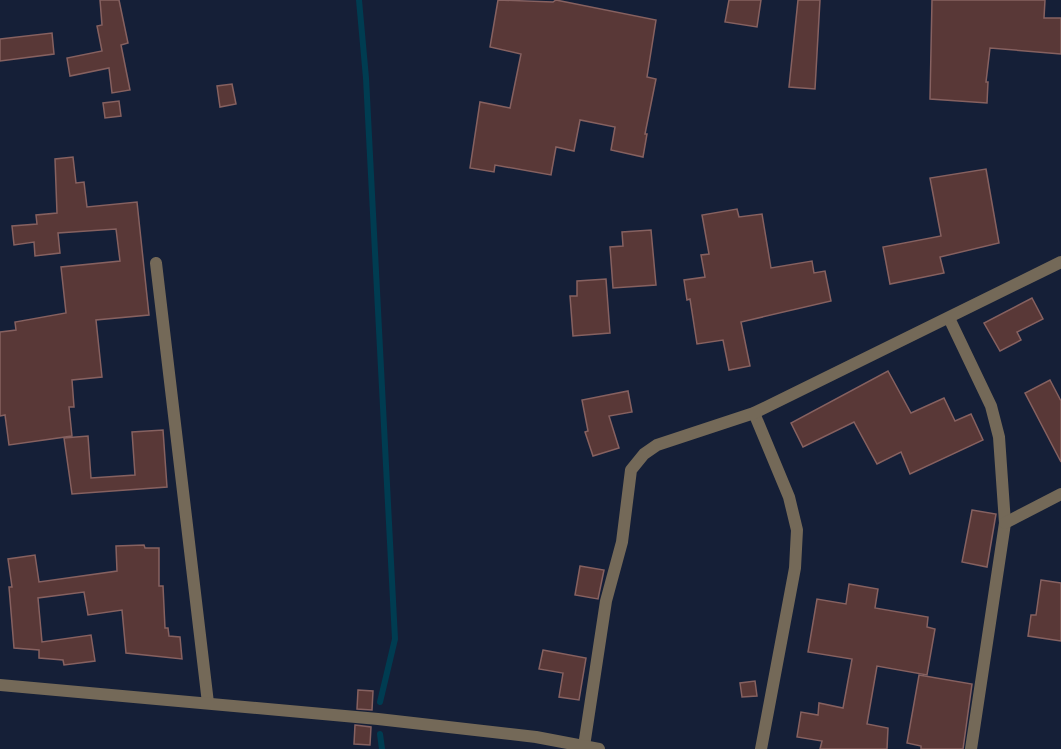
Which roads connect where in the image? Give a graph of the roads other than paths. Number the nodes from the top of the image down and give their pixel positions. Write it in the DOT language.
graph roads {
  1 [pos="1061,262"];
  2 [pos="156,263"];
  3 [pos="949,318"];
  4 [pos="754,412"];
  5 [pos="1061,494"];
  6 [pos="1005,523"];
  7 [pos="0,686"];
  8 [pos="208,703"];
  9 [pos="584,746"];
  10 [pos="599,749"];
  11 [pos="761,749"];
  12 [pos="971,749"];
  1 -- 3 [label="street"];
  2 -- 8 [label="street"];
  3 -- 4 [label="street"];
  3 -- 6 [label="street"];
  4 -- 9 [label="street"];
  4 -- 11 [label="street"];
  5 -- 6 [label="street"];
  6 -- 12 [label="street"];
  7 -- 8 [label="street"];
  8 -- 9 [label="street"];
  9 -- 10 [label="street"];
}
